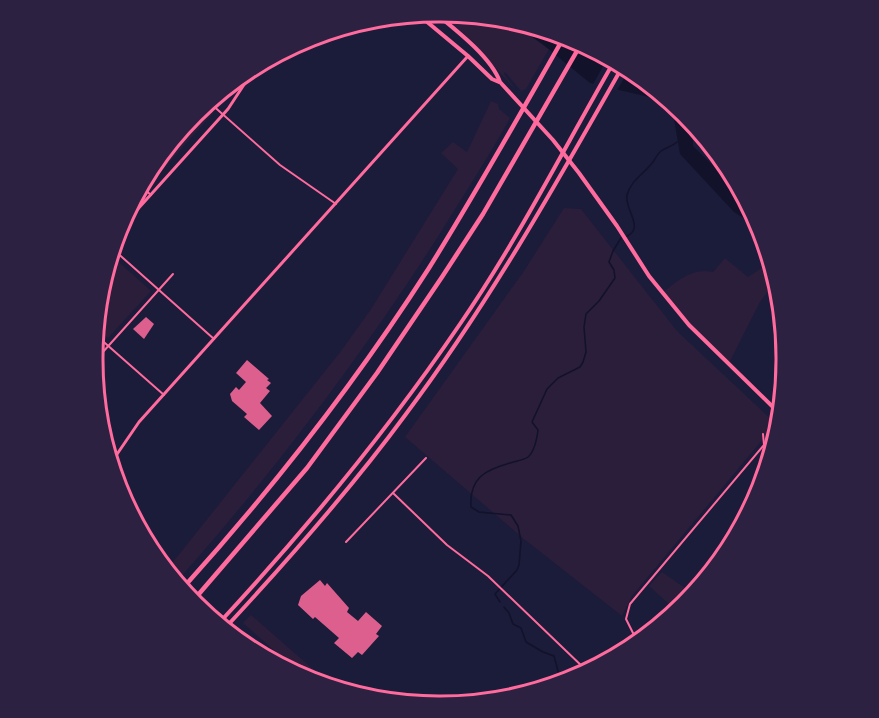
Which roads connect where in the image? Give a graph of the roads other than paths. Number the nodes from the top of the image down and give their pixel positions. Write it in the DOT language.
graph roads {
  1 [pos="445,22"];
  2 [pos="428,23"];
  3 [pos="560,45"];
  4 [pos="576,52"];
  5 [pos="468,56"];
  6 [pos="610,69"];
  7 [pos="618,74"];
  8 [pos="500,82"];
  9 [pos="242,87"];
  10 [pos="216,108"];
  11 [pos="223,114"];
  12 [pos="563,153"];
  13 [pos="570,162"];
  14 [pos="147,192"];
  15 [pos="151,195"];
  16 [pos="336,204"];
  17 [pos="139,208"];
  18 [pos="120,255"];
  19 [pos="173,274"];
  20 [pos="159,290"];
  21 [pos="214,339"];
  22 [pos="104,342"];
  23 [pos="108,346"];
  24 [pos="103,351"];
  25 [pos="164,395"];
  26 [pos="773,407"];
  27 [pos="763,434"];
  28 [pos="117,454"];
  29 [pos="426,458"];
  30 [pos="393,493"];
  31 [pos="346,542"];
  32 [pos="188,582"];
  33 [pos="199,594"];
  34 [pos="224,617"];
  35 [pos="230,622"];
  36 [pos="633,634"];
  37 [pos="580,664"];
  1 -- 8 [label="main road"];
  2 -- 5 [label="main road"];
  3 -- 32 [label="highway"];
  4 -- 33 [label="highway"];
  5 -- 8 [label="main road"];
  5 -- 16 [label="street"];
  6 -- 12 [label="main road"];
  7 -- 13 [label="main road"];
  8 -- 12 [label="main road"];
  9 -- 11 [label="street"];
  10 -- 11 [label="street"];
  11 -- 15 [label="street"];
  11 -- 16 [label="street"];
  12 -- 13 [label="main road"];
  12 -- 34 [label="main road"];
  13 -- 26 [label="main road"];
  13 -- 35 [label="main road"];
  14 -- 15 [label="street"];
  15 -- 17 [label="street"];
  16 -- 21 [label="street"];
  18 -- 20 [label="street"];
  19 -- 20 [label="street"];
  20 -- 21 [label="street"];
  20 -- 23 [label="street"];
  21 -- 25 [label="street"];
  22 -- 23 [label="street"];
  23 -- 24 [label="street"];
  23 -- 25 [label="street"];
  25 -- 28 [label="street"];
  27 -- 36 [label="street"];
  29 -- 30 [label="street"];
  30 -- 31 [label="street"];
  30 -- 37 [label="street"];
}
